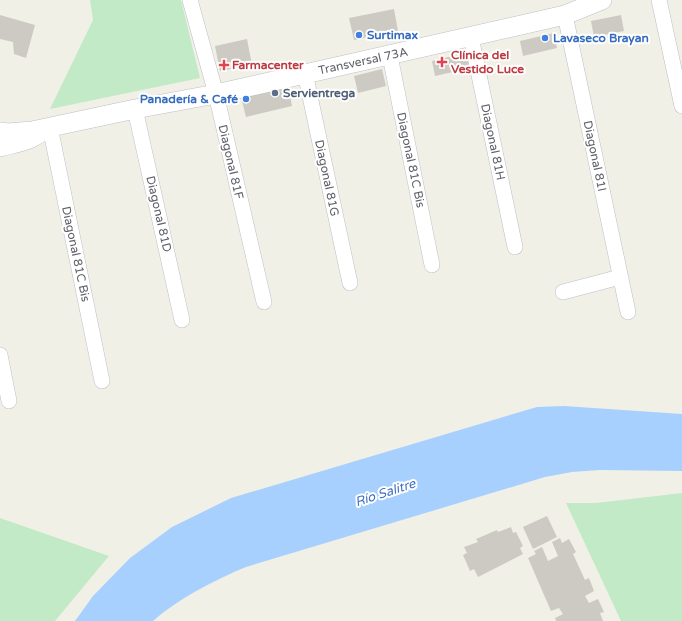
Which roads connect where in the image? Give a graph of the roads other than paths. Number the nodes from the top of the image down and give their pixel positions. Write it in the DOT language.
graph roads {
  1 [pos="190,0"];
  2 [pos="602,0"];
  3 [pos="659,0"];
  4 [pos="564,8"];
  5 [pos="471,37"];
  6 [pos="390,56"];
  7 [pos="305,73"];
  8 [pos="216,94"];
  9 [pos="682,106"];
  10 [pos="135,109"];
  11 [pos="50,127"];
  12 [pos="0,132"];
  13 [pos="0,149"];
  14 [pos="515,247"];
  15 [pos="432,265"];
  16 [pos="620,277"];
  17 [pos="350,283"];
  18 [pos="563,292"];
  19 [pos="264,302"];
  20 [pos="628,312"];
  21 [pos="182,320"];
  22 [pos="0,354"];
  23 [pos="102,381"];
  24 [pos="9,401"];
  1 -- 8 [label="street, Diagonal 81F"];
  2 -- 4 [label="street, Transversal 73A"];
  3 -- 9 [label="street"];
  4 -- 5 [label="street, Transversal 73A"];
  4 -- 16 [label="street, Diagonal 81I"];
  5 -- 6 [label="street, Transversal 73A"];
  5 -- 14 [label="street, Diagonal 81H"];
  6 -- 7 [label="street, Transversal 73A"];
  6 -- 15 [label="street, Diagonal 81C Bis"];
  7 -- 8 [label="street, Transversal 73A"];
  7 -- 17 [label="street, Diagonal 81G"];
  8 -- 10 [label="street, Transversal 73A"];
  8 -- 19 [label="street, Diagonal 81F"];
  10 -- 11 [label="street, Transversal 73A"];
  10 -- 21 [label="street, Diagonal 81D"];
  11 -- 12 [label="street, Transversal 73A"];
  11 -- 13 [label="street, Transversal 73A"];
  11 -- 23 [label="street, Diagonal 81C Bis"];
  16 -- 18 [label="street"];
  16 -- 20 [label="street, Diagonal 81I"];
  22 -- 24 [label="street"];
}
